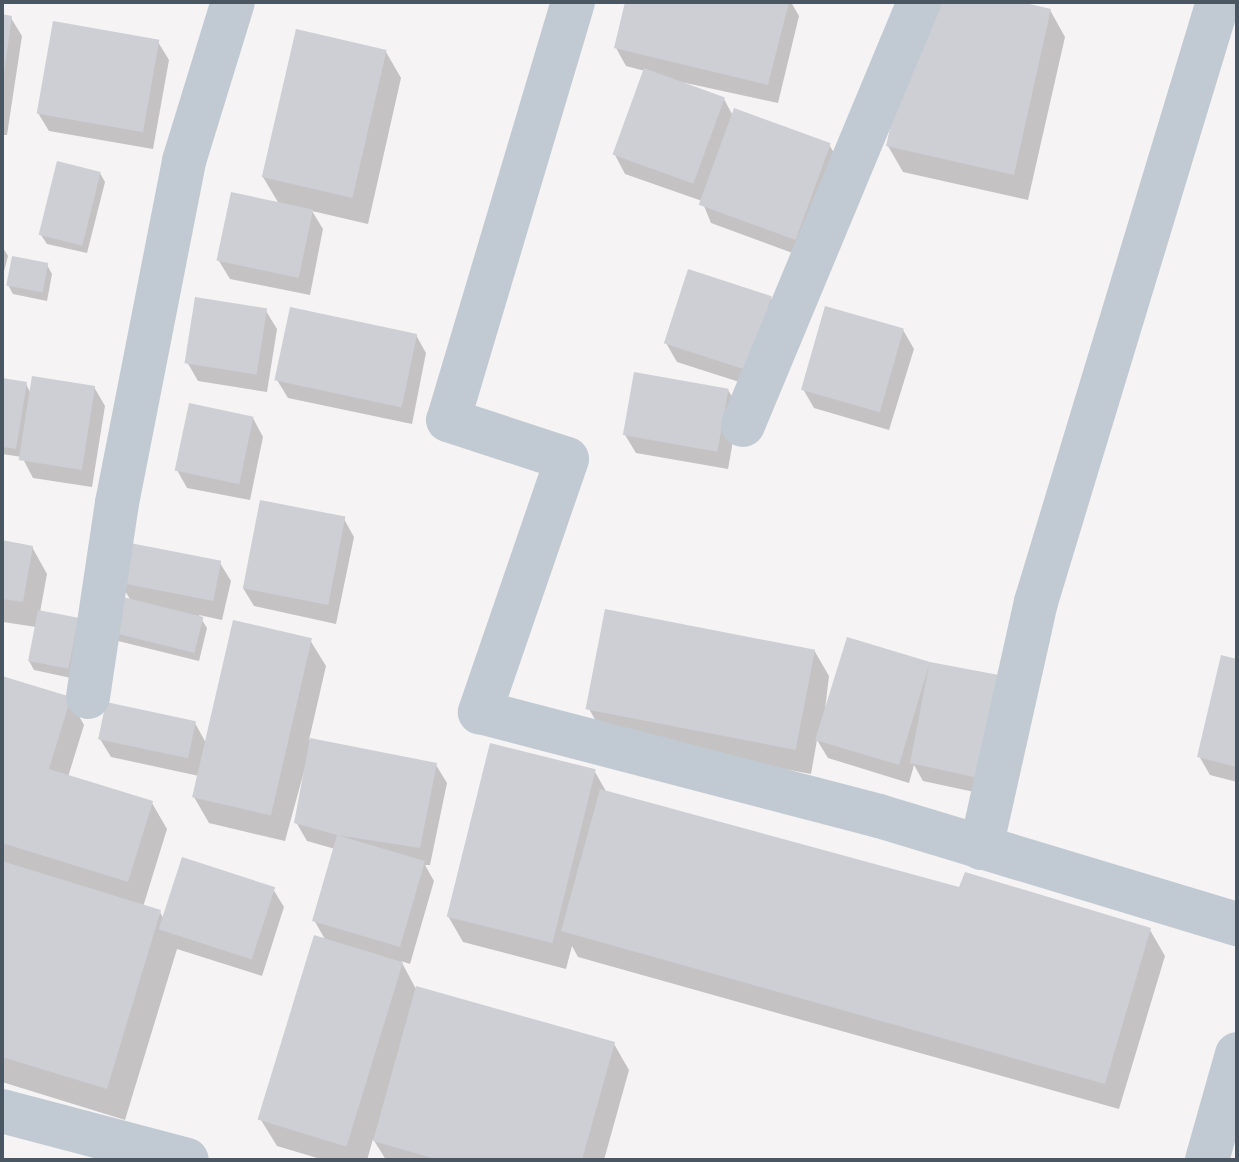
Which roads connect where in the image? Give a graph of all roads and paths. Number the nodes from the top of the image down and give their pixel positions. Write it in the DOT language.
graph roads {
  1 [pos="233,2"];
  2 [pos="573,2"];
  3 [pos="919,2"];
  4 [pos="1218,2"];
  5 [pos="743,425"];
  6 [pos="88,697"];
  7 [pos="981,848"];
  8 [pos="1237,924"];
  9 [pos="1237,1054"];
  10 [pos="2,1111"];
  11 [pos="187,1160"];
  12 [pos="1207,1160"];
  1 -- 6 [label="street"];
  2 -- 7 [label="street"];
  3 -- 5 [label="street"];
  4 -- 7 [label="street"];
  7 -- 8 [label="street"];
  9 -- 12 [label="street"];
  10 -- 11 [label="street"];
}
